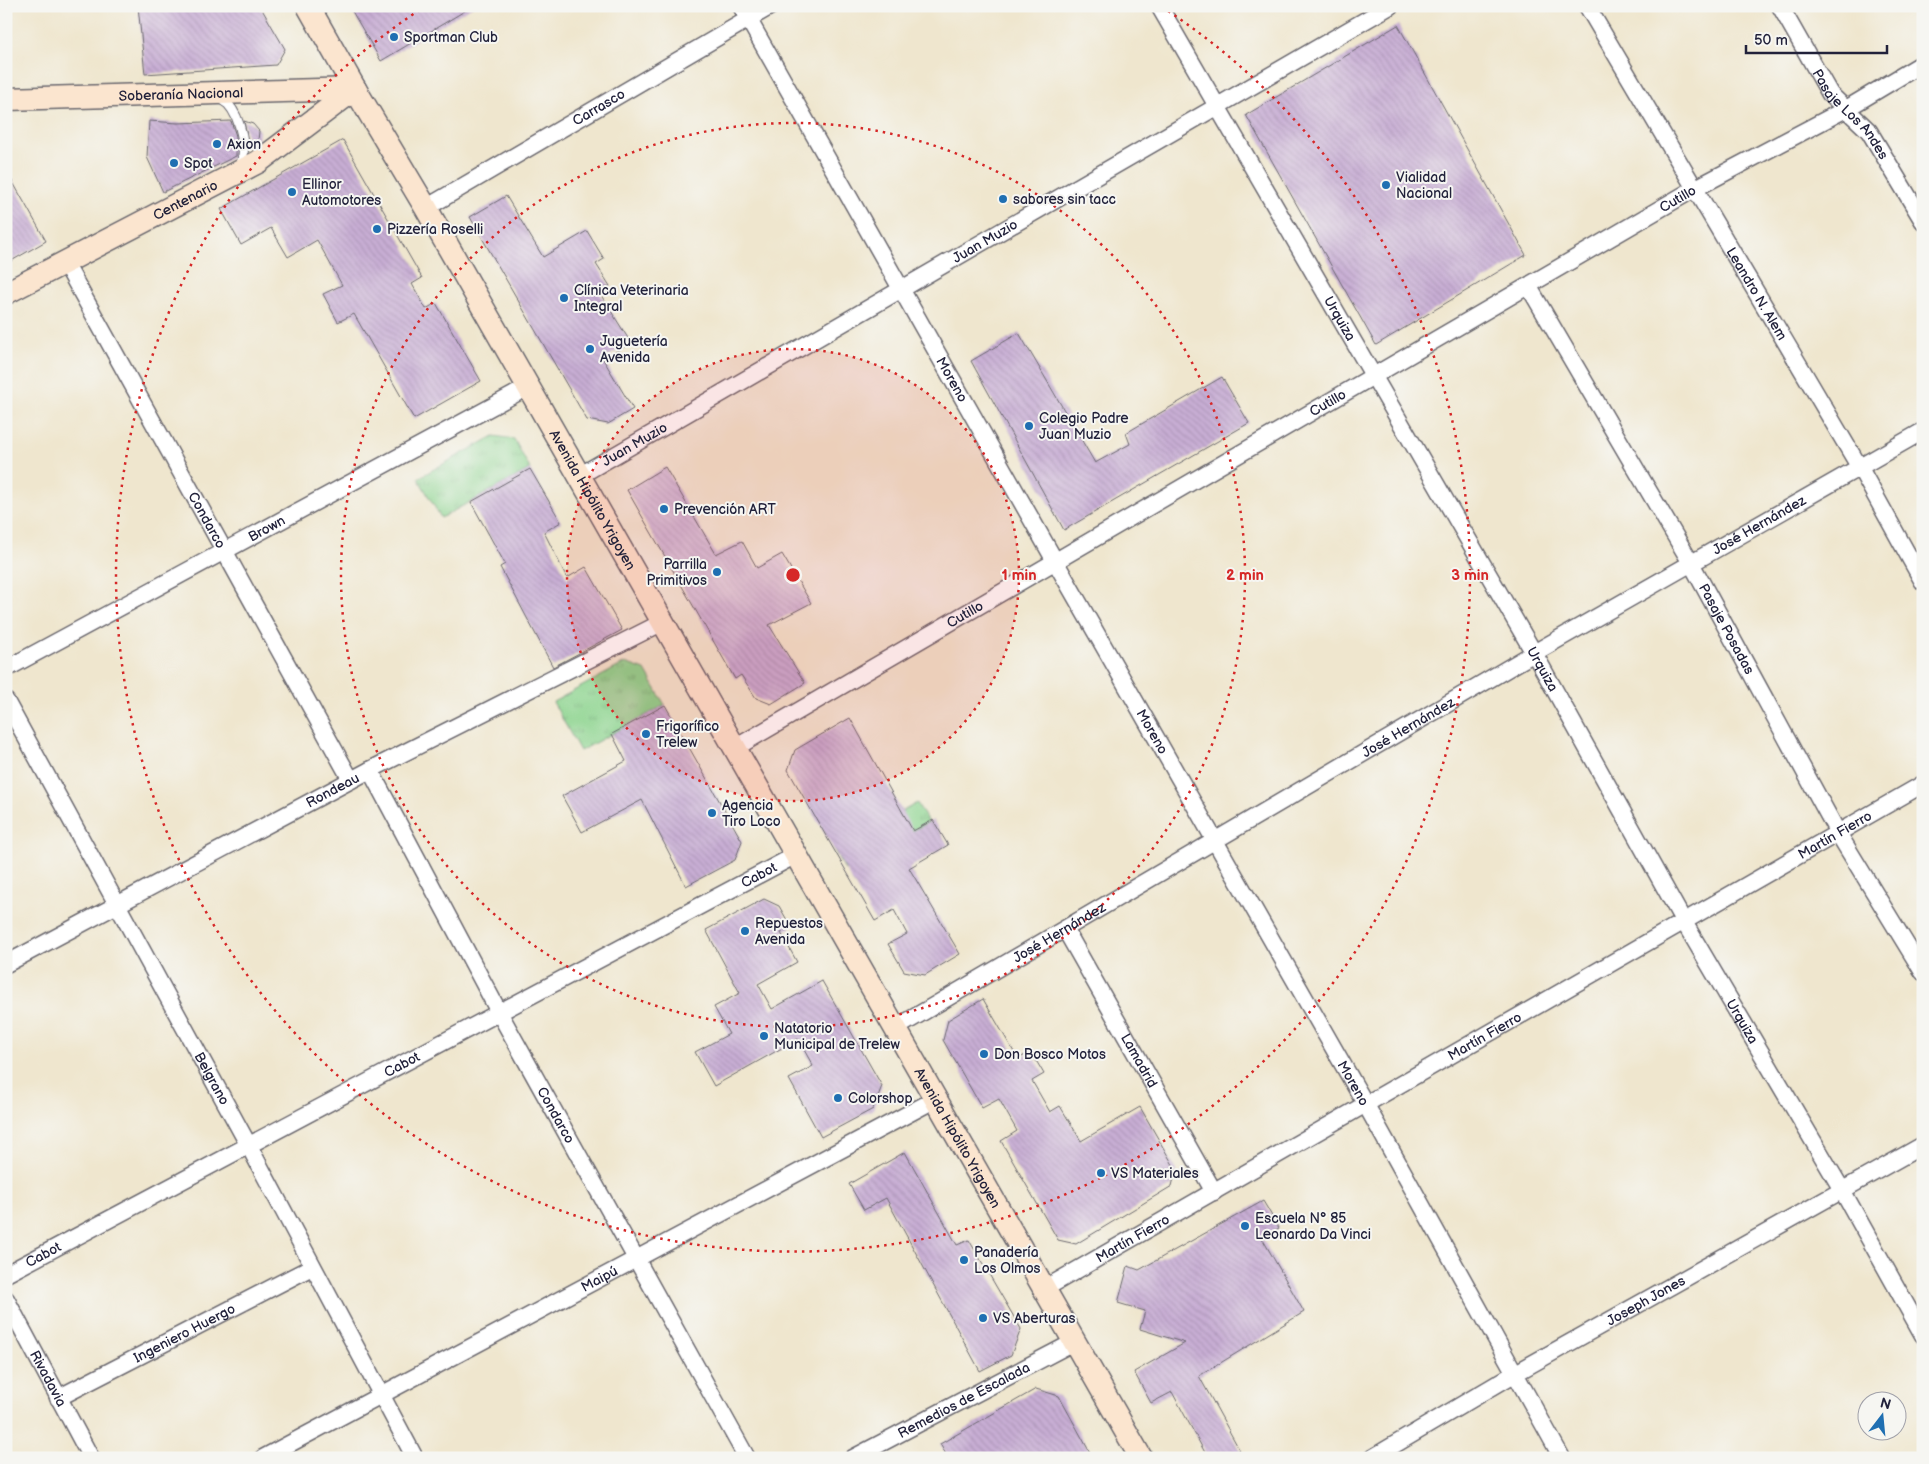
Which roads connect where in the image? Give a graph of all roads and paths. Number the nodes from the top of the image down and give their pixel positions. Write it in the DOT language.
graph roads {
  1 [pos="308,6"];
  2 [pos="771,6"];
  3 [pos="1159,6"];
  4 [pos="1390,6"];
  5 [pos="1587,6"];
  6 [pos="1780,6"];
  7 [pos="745,13"];
  8 [pos="1923,63"];
  9 [pos="355,89"];
  10 [pos="214,94"];
  11 [pos="6,100"];
  12 [pos="1216,107"];
  13 [pos="1846,110"];
  14 [pos="234,176"];
  15 [pos="1694,189"];
  16 [pos="426,208"];
  17 [pos="1923,221"];
  18 [pos="64,261"];
  19 [pos="1529,287"];
  20 [pos="901,290"];
  21 [pos="6,293"];
  22 [pos="1373,376"];
  23 [pos="528,387"];
  24 [pos="1923,432"];
  25 [pos="1860,468"];
  26 [pos="579,476"];
  27 [pos="225,551"];
  28 [pos="1055,561"];
  29 [pos="1691,563"];
  30 [pos="1923,582"];
  31 [pos="663,622"];
  32 [pos="1534,653"];
  33 [pos="6,669"];
  34 [pos="6,701"];
  35 [pos="735,748"];
  36 [pos="370,770"];
  37 [pos="352,780"];
  38 [pos="1923,784"];
  39 [pos="1838,833"];
  40 [pos="1214,841"];
  41 [pos="796,855"];
  42 [pos="117,905"];
  43 [pos="1684,922"];
  44 [pos="1065,929"];
  45 [pos="6,964"];
  46 [pos="1923,972"];
  47 [pos="500,1014"];
  48 [pos="896,1028"];
  49 [pos="936,1099"];
  50 [pos="1366,1105"];
  51 [pos="1923,1145"];
  52 [pos="249,1146"];
  53 [pos="1842,1190"];
  54 [pos="1214,1192"];
  55 [pos="638,1258"];
  56 [pos="312,1266"];
  57 [pos="6,1274"];
  58 [pos="1044,1289"];
  59 [pos="6,1298"];
  60 [pos="1923,1335"];
  61 [pos="1074,1342"];
  62 [pos="1514,1374"];
  63 [pos="381,1395"];
  64 [pos="58,1398"];
  65 [pos="91,1458"];
  66 [pos="262,1458"];
  67 [pos="415,1458"];
  68 [pos="747,1458"];
  69 [pos="853,1458"];
  70 [pos="1141,1458"];
  71 [pos="1372,1458"];
  72 [pos="1562,1458"];
  1 -- 9 [label="main road, Avenida Hipólito Yrigoyen"];
  2 -- 7 [label="street, Carrasco"];
  3 -- 12 [label="street, Urquiza"];
  4 -- 12 [label="street, Juan Muzio"];
  5 -- 15 [label="street, Leandro N. Alem"];
  6 -- 13 [label="street, Pasaje Los Andes"];
  7 -- 16 [label="street, Carrasco"];
  7 -- 20 [label="street, Moreno"];
  8 -- 13 [label="street, Cutillo"];
  9 -- 10 [label="main road, Soberanía Nacional"];
  9 -- 14 [label="main road, Centenario"];
  9 -- 16 [label="main road, Avenida Hipólito Yrigoyen"];
  10 -- 11 [label="main road, Soberanía Nacional"];
  10 -- 14 [label="lane"];
  12 -- 20 [label="street, Juan Muzio"];
  12 -- 22 [label="street, Urquiza"];
  13 -- 15 [label="street, Cutillo"];
  13 -- 17 [label="street, Pasaje Los Andes"];
  14 -- 18 [label="main road, Centenario"];
  15 -- 19 [label="street, Cutillo"];
  15 -- 25 [label="street, Leandro N. Alem"];
  16 -- 23 [label="main road, Avenida Hipólito Yrigoyen"];
  18 -- 21 [label="main road, Centenario"];
  18 -- 27 [label="street, Condarco"];
  19 -- 22 [label="street, Cutillo"];
  19 -- 29 [label="street, Pasaje Posadas"];
  20 -- 26 [label="street, Juan Muzio"];
  20 -- 28 [label="street, Moreno"];
  22 -- 28 [label="street, Cutillo"];
  22 -- 32 [label="street, Urquiza"];
  23 -- 26 [label="main road, Avenida Hipólito Yrigoyen"];
  23 -- 27 [label="street, Brown"];
  24 -- 25 [label="street, José Hernández"];
  25 -- 29 [label="street, José Hernández"];
  25 -- 30 [label="street, Leandro N. Alem"];
  26 -- 31 [label="main road, Avenida Hipólito Yrigoyen"];
  27 -- 33 [label="street, Brown"];
  27 -- 37 [label="street, Condarco"];
  28 -- 35 [label="street, Cutillo"];
  28 -- 40 [label="street, Moreno"];
  29 -- 32 [label="street, José Hernández"];
  29 -- 39 [label="street, Pasaje Posadas"];
  31 -- 35 [label="main road, Avenida Hipólito Yrigoyen"];
  31 -- 36 [label="street, Rondeau"];
  32 -- 40 [label="street, José Hernández"];
  32 -- 43 [label="street, Urquiza"];
  34 -- 42 [label="street, Belgrano"];
  35 -- 41 [label="main road, Avenida Hipólito Yrigoyen"];
  36 -- 37 [label="street, Rondeau"];
  36 -- 47 [label="street, Condarco"];
  37 -- 42 [label="street, Rondeau"];
  38 -- 39 [label="street, Martín Fierro"];
  39 -- 43 [label="street, Martín Fierro"];
  39 -- 46 [label="street, Pasaje Posadas"];
  40 -- 44 [label="street, José Hernández"];
  40 -- 50 [label="street, Moreno"];
  41 -- 47 [label="street, Cabot"];
  41 -- 48 [label="main road, Avenida Hipólito Yrigoyen"];
  42 -- 45 [label="street, Rondeau"];
  42 -- 52 [label="street, Belgrano"];
  43 -- 50 [label="street, Martín Fierro"];
  43 -- 53 [label="street, Urquiza"];
  44 -- 48 [label="street, José Hernández"];
  44 -- 54 [label="street, Lamadrid"];
  47 -- 52 [label="street, Cabot"];
  47 -- 55 [label="street, Condarco"];
  48 -- 49 [label="main road, Avenida Hipólito Yrigoyen"];
  49 -- 55 [label="street, Maipú"];
  49 -- 58 [label="main road, Avenida Hipólito Yrigoyen"];
  50 -- 54 [label="street, Martín Fierro"];
  50 -- 62 [label="street, Moreno"];
  51 -- 53 [label="street, Joseph Jones"];
  52 -- 56 [label="street, Belgrano"];
  52 -- 57 [label="street, Cabot"];
  53 -- 60 [label="street, Urquiza"];
  53 -- 62 [label="street, Joseph Jones"];
  54 -- 58 [label="street, Martín Fierro"];
  55 -- 63 [label="street, Maipú"];
  55 -- 68 [label="street, Condarco"];
  56 -- 63 [label="street, Belgrano"];
  56 -- 64 [label="street, Ingeniero Huergo"];
  58 -- 61 [label="main road, Avenida Hipólito Yrigoyen"];
  59 -- 64 [label="street, Rivadavia"];
  61 -- 69 [label="street, Remedios de Escalada"];
  61 -- 70 [label="main road, Avenida Hipólito Yrigoyen"];
  62 -- 71 [label="street, Joseph Jones"];
  62 -- 72 [label="street, Moreno"];
  63 -- 66 [label="street, Maipú"];
  63 -- 67 [label="street, Belgrano"];
  64 -- 65 [label="street, Rivadavia"];
}
